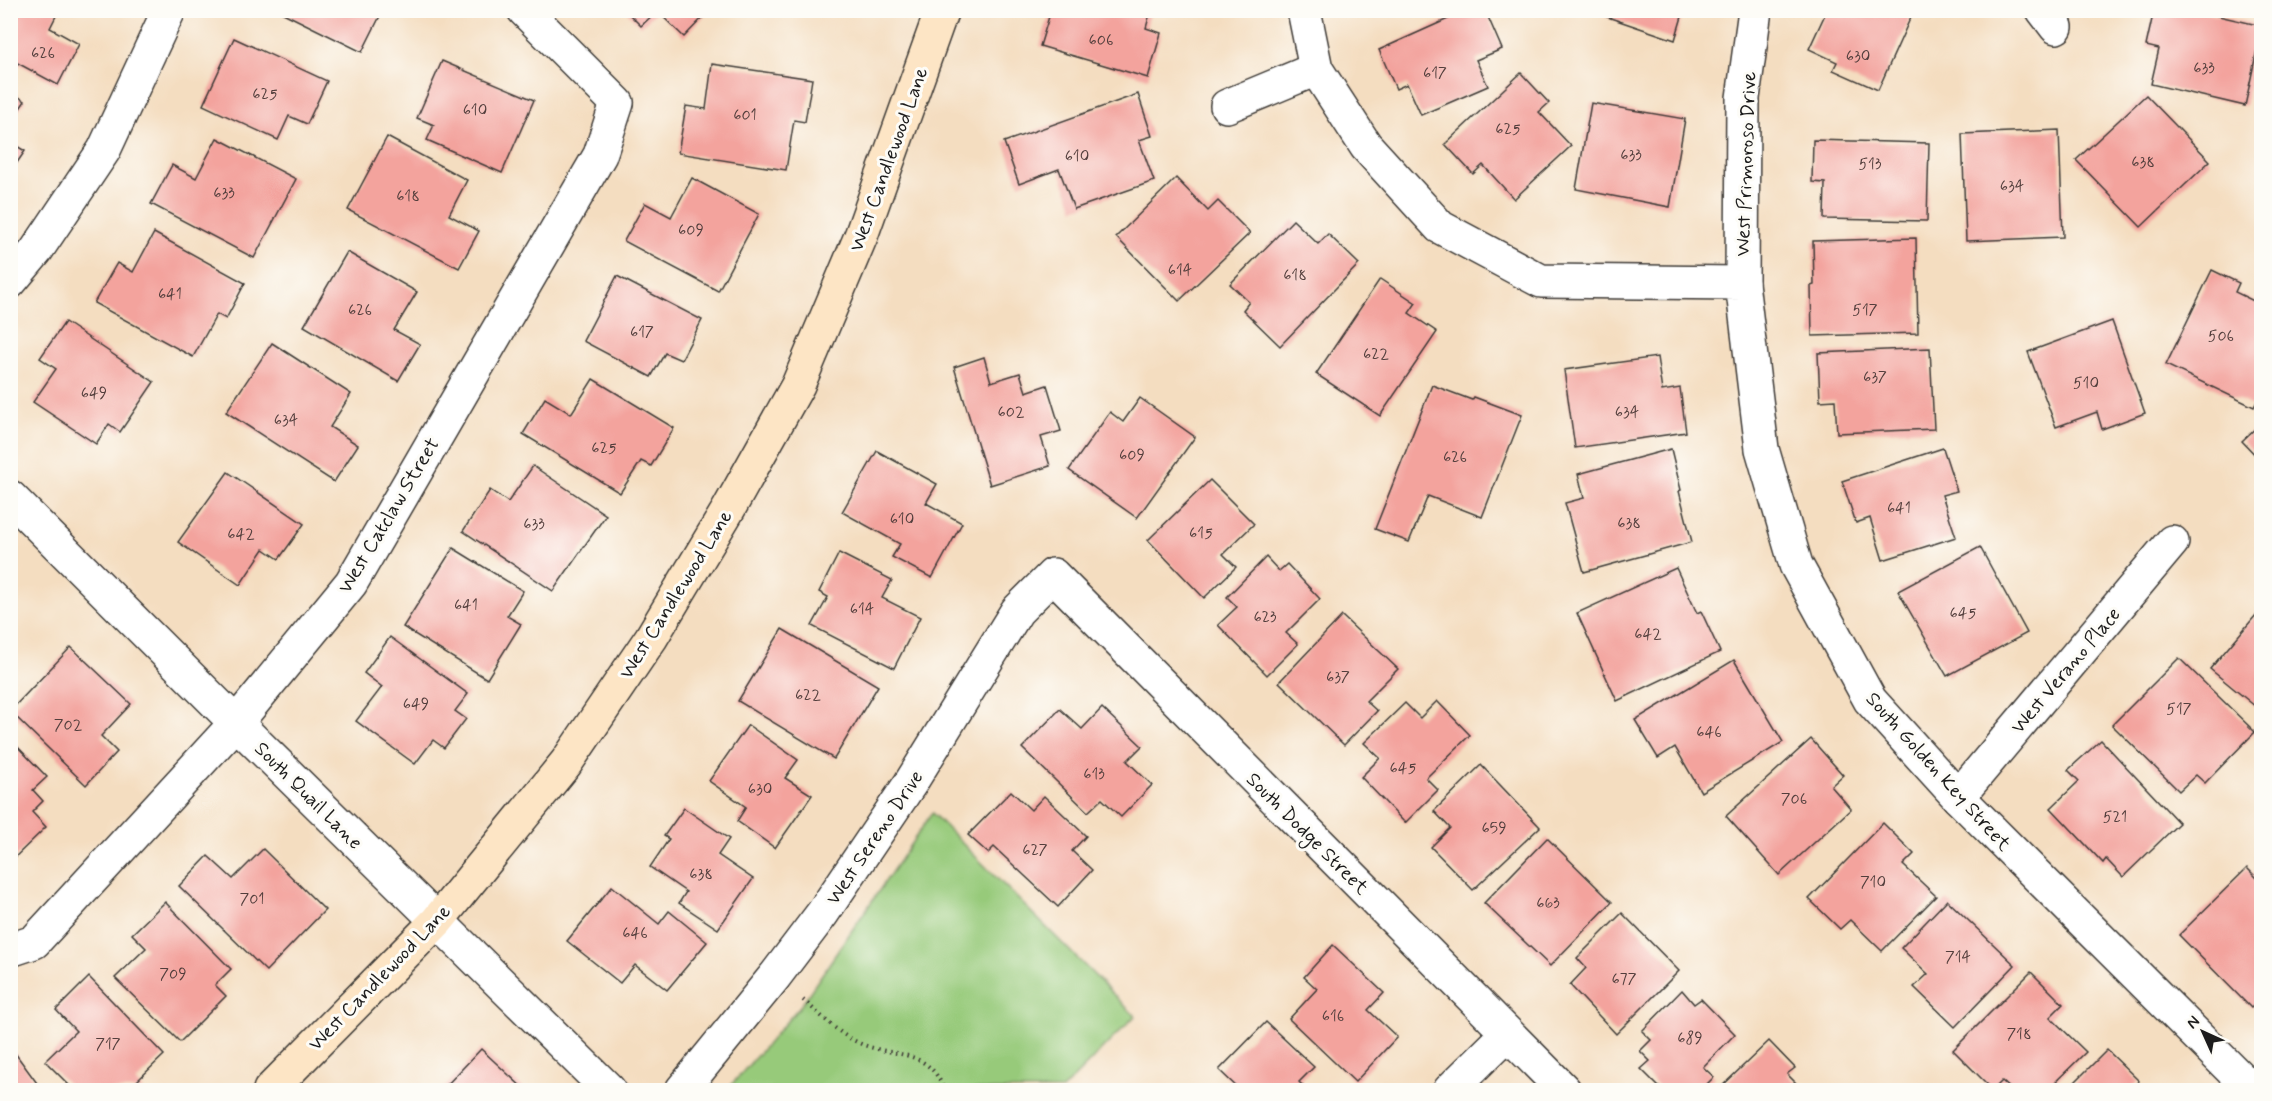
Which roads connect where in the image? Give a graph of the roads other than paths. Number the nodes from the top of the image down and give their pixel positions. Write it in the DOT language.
graph roads {
  1 [pos="169,10"];
  2 [pos="524,10"];
  3 [pos="942,10"];
  4 [pos="1304,10"];
  5 [pos="1755,10"];
  6 [pos="1316,69"];
  7 [pos="1227,106"];
  8 [pos="10,282"];
  9 [pos="1742,283"];
  10 [pos="10,497"];
  11 [pos="2172,542"];
  12 [pos="1053,575"];
  13 [pos="236,723"];
  14 [pos="1958,797"];
  15 [pos="436,921"];
  16 [pos="10,951"];
  17 [pos="1507,1034"];
  18 [pos="270,1090"];
  19 [pos="609,1090"];
  20 [pos="682,1090"];
  21 [pos="1450,1090"];
  22 [pos="1564,1090"];
  23 [pos="2252,1090"];
  1 -- 8 [label="street"];
  2 -- 13 [label="street, West Catclaw Street"];
  3 -- 15 [label="street, West Candlewood Lane"];
  4 -- 6 [label="street"];
  5 -- 9 [label="street, West Primoroso Drive"];
  6 -- 7 [label="street"];
  6 -- 9 [label="street"];
  9 -- 14 [label="street, South Golden Key Street"];
  10 -- 13 [label="street, South Quail Lane"];
  11 -- 14 [label="street, West Verano Place"];
  12 -- 17 [label="street, South Dodge Street"];
  12 -- 20 [label="street, West Sereno Drive"];
  13 -- 15 [label="street, South Quail Lane"];
  13 -- 16 [label="street, West Catclaw Street"];
  14 -- 23 [label="street, South Golden Key Street"];
  15 -- 18 [label="street, West Candlewood Lane"];
  15 -- 19 [label="street, South Quail Lane"];
  17 -- 21 [label="street"];
  17 -- 22 [label="street, South Dodge Street"];
}
